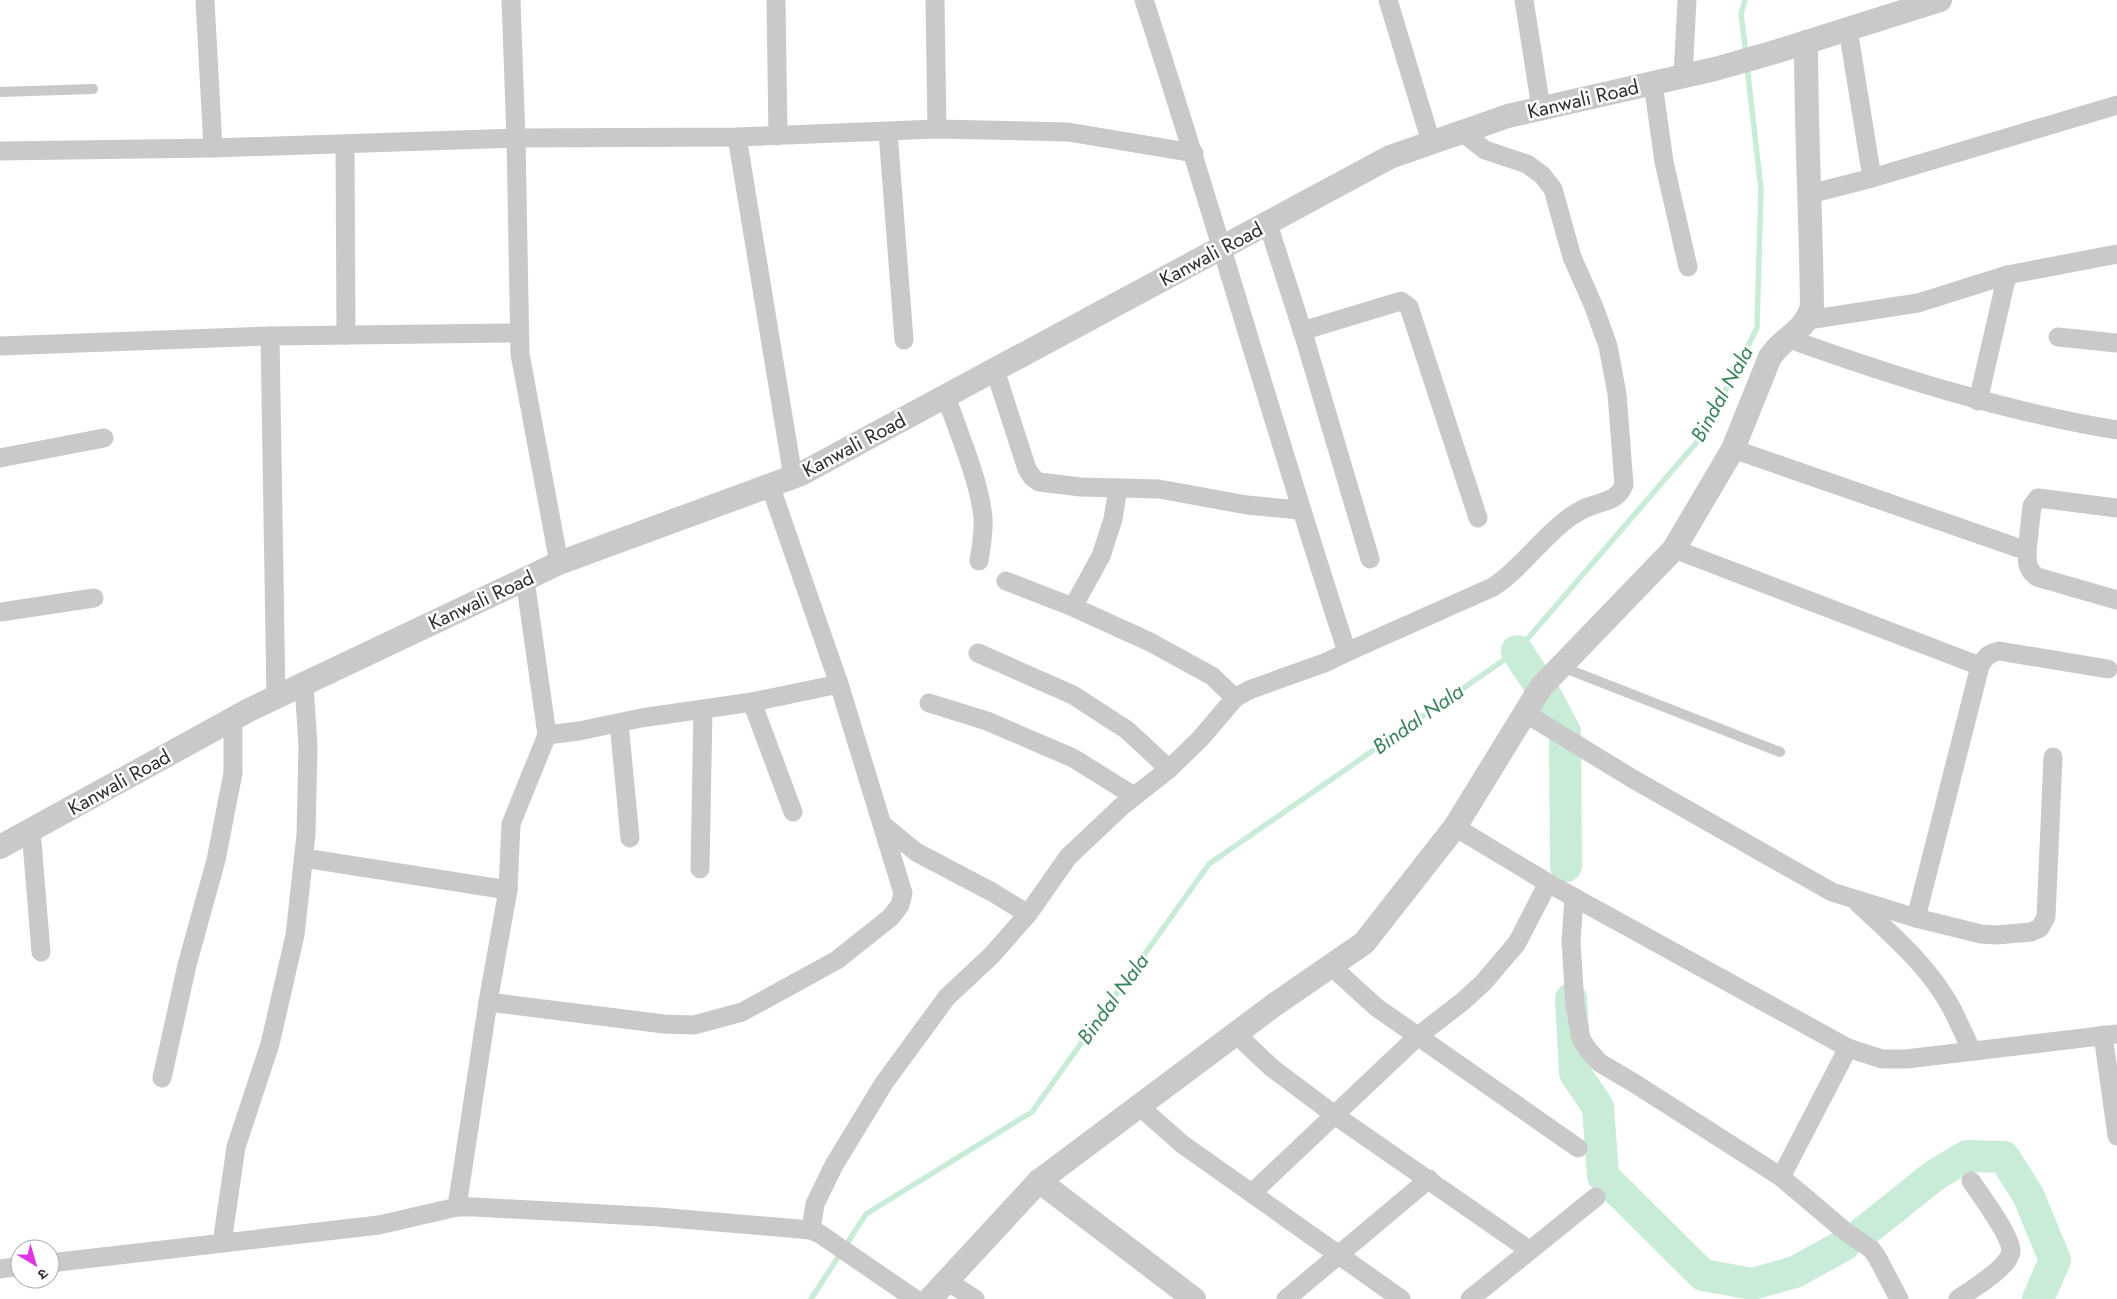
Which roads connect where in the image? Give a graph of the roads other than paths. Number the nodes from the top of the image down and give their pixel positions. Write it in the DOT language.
graph roads {
  1 [pos="205,0"];
  2 [pos="511,0"];
  3 [pos="776,0"];
  4 [pos="935,0"];
  5 [pos="1144,0"];
  6 [pos="1388,0"];
  7 [pos="1524,0"];
  8 [pos="1687,0"];
  9 [pos="1940,0"];
  10 [pos="1848,29"];
  11 [pos="1806,42"];
  12 [pos="1683,76"];
  13 [pos="1653,83"];
  14 [pos="93,89"];
  15 [pos="0,92"];
  16 [pos="2117,106"];
  17 [pos="1541,108"];
  18 [pos="937,129"];
  19 [pos="888,132"];
  20 [pos="1462,132"];
  21 [pos="778,136"];
  22 [pos="737,137"];
  23 [pos="516,138"];
  24 [pos="1431,142"];
  25 [pos="345,144"];
  26 [pos="213,148"];
  27 [pos="0,151"];
  28 [pos="1194,153"];
  29 [pos="1872,178"];
  30 [pos="1810,194"];
  31 [pos="1268,224"];
  32 [pos="1223,248"];
  33 [pos="2117,254"];
  34 [pos="1688,267"];
  35 [pos="2007,276"];
  36 [pos="1808,320"];
  37 [pos="1302,331"];
  38 [pos="519,333"];
  39 [pos="346,335"];
  40 [pos="270,336"];
  41 [pos="2058,337"];
  42 [pos="1787,338"];
  43 [pos="904,340"];
  44 [pos="2117,343"];
  45 [pos="0,346"];
  46 [pos="995,370"];
  47 [pos="946,396"];
  48 [pos="1978,401"];
  49 [pos="2117,430"];
  50 [pos="104,438"];
  51 [pos="1733,449"];
  52 [pos="0,458"];
  53 [pos="793,477"];
  54 [pos="770,485"];
  55 [pos="1118,488"];
  56 [pos="2117,508"];
  57 [pos="1300,510"];
  58 [pos="1478,518"];
  59 [pos="1674,549"];
  60 [pos="2027,551"];
  61 [pos="1370,559"];
  62 [pos="980,561"];
  63 [pos="559,563"];
  64 [pos="525,579"];
  65 [pos="1006,581"];
  66 [pos="94,598"];
  67 [pos="2117,600"];
  68 [pos="1073,607"];
  69 [pos="0,612"];
  70 [pos="1346,652"];
  71 [pos="978,653"];
  72 [pos="1980,666"];
  73 [pos="1561,667"];
  74 [pos="2108,669"];
  75 [pos="304,684"];
  76 [pos="839,684"];
  77 [pos="276,697"];
  78 [pos="1234,698"];
  79 [pos="752,702"];
  80 [pos="929,703"];
  81 [pos="703,709"];
  82 [pos="1525,713"];
  83 [pos="233,719"];
  84 [pos="619,723"];
  85 [pos="547,735"];
  86 [pos="1780,752"];
  87 [pos="2052,757"];
  88 [pos="1169,769"];
  89 [pos="1134,796"];
  90 [pos="792,812"];
  91 [pos="882,824"];
  92 [pos="1455,827"];
  93 [pos="31,830"];
  94 [pos="630,838"];
  95 [pos="0,847"];
  96 [pos="304,858"];
  97 [pos="700,869"];
  98 [pos="1548,883"];
  99 [pos="508,890"];
  100 [pos="1574,897"];
  101 [pos="1853,899"];
  102 [pos="1028,914"];
  103 [pos="1916,918"];
  104 [pos="41,952"];
  105 [pos="1331,966"];
  106 [pos="488,1002"];
  107 [pos="1236,1034"];
  108 [pos="2110,1034"];
  109 [pos="1418,1036"];
  110 [pos="1848,1048"];
  111 [pos="1972,1051"];
  112 [pos="162,1078"];
  113 [pos="1139,1106"];
  114 [pos="1336,1116"];
  115 [pos="2117,1136"];
  116 [pos="1578,1148"];
  117 [pos="1781,1177"];
  118 [pos="1428,1179"];
  119 [pos="1039,1181"];
  120 [pos="1971,1181"];
  121 [pos="1252,1193"];
  122 [pos="1596,1197"];
  123 [pos="457,1207"];
  124 [pos="816,1232"];
  125 [pos="222,1243"];
  126 [pos="1528,1250"];
  127 [pos="1338,1256"];
  128 [pos="60,1262"];
  129 [pos="946,1282"];
  130 [pos="915,1299"];
  131 [pos="930,1299"];
  132 [pos="975,1299"];
  133 [pos="1194,1299"];
  134 [pos="1286,1299"];
  135 [pos="1400,1299"];
  136 [pos="1470,1299"];
  137 [pos="1900,1299"];
  138 [pos="1958,1299"];
  1 -- 26 [label="street"];
  2 -- 23 [label="street"];
  3 -- 21 [label="street"];
  4 -- 18 [label="street"];
  5 -- 28 [label="street"];
  6 -- 24 [label="street"];
  7 -- 17 [label="street"];
  8 -- 12 [label="street"];
  9 -- 10 [label="street"];
  10 -- 11 [label="street"];
  10 -- 29 [label="street"];
  11 -- 12 [label="street, Kanwali Road"];
  11 -- 30 [label="street"];
  12 -- 13 [label="street, Kanwali Road"];
  13 -- 17 [label="street, Kanwali Road"];
  13 -- 34 [label="street"];
  14 -- 15 [label="lane"];
  16 -- 29 [label="street"];
  17 -- 20 [label="street, Kanwali Road"];
  18 -- 19 [label="street"];
  18 -- 28 [label="street"];
  19 -- 21 [label="street"];
  19 -- 43 [label="street"];
  20 -- 24 [label="street, Kanwali Road"];
  20 -- 70 [label="street"];
  21 -- 22 [label="street"];
  22 -- 23 [label="street"];
  22 -- 53 [label="street"];
  23 -- 25 [label="street"];
  23 -- 38 [label="street"];
  24 -- 31 [label="street, Kanwali Road"];
  25 -- 26 [label="street"];
  25 -- 39 [label="street"];
  26 -- 27 [label="street"];
  28 -- 32 [label="street"];
  29 -- 30 [label="street"];
  30 -- 36 [label="street"];
  31 -- 32 [label="street, Kanwali Road"];
  31 -- 37 [label="street"];
  32 -- 46 [label="street, Kanwali Road"];
  32 -- 57 [label="street"];
  33 -- 35 [label="street"];
  35 -- 36 [label="street"];
  35 -- 48 [label="street"];
  36 -- 42 [label="street"];
  37 -- 58 [label="street"];
  37 -- 61 [label="street"];
  38 -- 39 [label="street"];
  38 -- 63 [label="street"];
  39 -- 40 [label="street"];
  40 -- 45 [label="street"];
  40 -- 77 [label="street"];
  41 -- 44 [label="street"];
  42 -- 48 [label="street"];
  42 -- 51 [label="street"];
  46 -- 47 [label="street, Kanwali Road"];
  46 -- 55 [label="street"];
  47 -- 53 [label="street, Kanwali Road"];
  47 -- 62 [label="street"];
  48 -- 49 [label="street"];
  50 -- 52 [label="street"];
  51 -- 59 [label="street"];
  51 -- 60 [label="street"];
  53 -- 54 [label="street, Kanwali Road"];
  54 -- 63 [label="street, Kanwali Road"];
  54 -- 76 [label="street"];
  55 -- 57 [label="street"];
  55 -- 68 [label="street"];
  56 -- 60 [label="street"];
  57 -- 70 [label="street"];
  59 -- 72 [label="street"];
  59 -- 73 [label="street"];
  60 -- 67 [label="street"];
  63 -- 64 [label="street, Kanwali Road"];
  64 -- 75 [label="street, Kanwali Road"];
  64 -- 85 [label="street"];
  65 -- 68 [label="street"];
  66 -- 69 [label="street"];
  68 -- 78 [label="street"];
  70 -- 78 [label="street"];
  71 -- 88 [label="street"];
  72 -- 74 [label="street"];
  72 -- 103 [label="street"];
  73 -- 82 [label="street"];
  73 -- 86 [label="lane"];
  75 -- 77 [label="street, Kanwali Road"];
  75 -- 96 [label="street"];
  76 -- 79 [label="street"];
  76 -- 91 [label="street"];
  77 -- 83 [label="street, Kanwali Road"];
  78 -- 88 [label="street"];
  79 -- 81 [label="street"];
  79 -- 90 [label="street"];
  80 -- 89 [label="street"];
  81 -- 84 [label="street"];
  81 -- 97 [label="street"];
  82 -- 92 [label="street"];
  82 -- 101 [label="street"];
  83 -- 93 [label="street, Kanwali Road"];
  83 -- 112 [label="street"];
  84 -- 85 [label="street"];
  84 -- 94 [label="street"];
  85 -- 99 [label="street"];
  87 -- 103 [label="street"];
  88 -- 89 [label="street"];
  89 -- 102 [label="street"];
  91 -- 102 [label="street"];
  91 -- 106 [label="street"];
  92 -- 98 [label="street"];
  92 -- 105 [label="street"];
  93 -- 95 [label="street, Kanwali Road"];
  93 -- 104 [label="street"];
  96 -- 99 [label="street"];
  96 -- 125 [label="street"];
  98 -- 100 [label="street"];
  98 -- 109 [label="street"];
  99 -- 106 [label="street"];
  100 -- 110 [label="street"];
  100 -- 117 [label="street"];
  101 -- 103 [label="street"];
  101 -- 111 [label="street"];
  102 -- 124 [label="street"];
  105 -- 107 [label="street"];
  105 -- 109 [label="street"];
  106 -- 123 [label="street"];
  107 -- 113 [label="street"];
  107 -- 114 [label="street"];
  108 -- 111 [label="street"];
  108 -- 115 [label="street"];
  109 -- 114 [label="street"];
  109 -- 116 [label="street"];
  110 -- 111 [label="street"];
  110 -- 117 [label="street"];
  113 -- 119 [label="street"];
  113 -- 121 [label="street"];
  114 -- 118 [label="street"];
  114 -- 121 [label="street"];
  117 -- 137 [label="street"];
  118 -- 126 [label="street"];
  118 -- 127 [label="street"];
  119 -- 129 [label="street"];
  119 -- 133 [label="street"];
  120 -- 138 [label="street"];
  121 -- 127 [label="street"];
  122 -- 126 [label="street"];
  123 -- 124 [label="street"];
  123 -- 125 [label="street"];
  124 -- 130 [label="street"];
  125 -- 128 [label="street"];
  126 -- 136 [label="street"];
  127 -- 134 [label="street"];
  127 -- 135 [label="street"];
  129 -- 131 [label="street"];
  129 -- 132 [label="street"];
}
